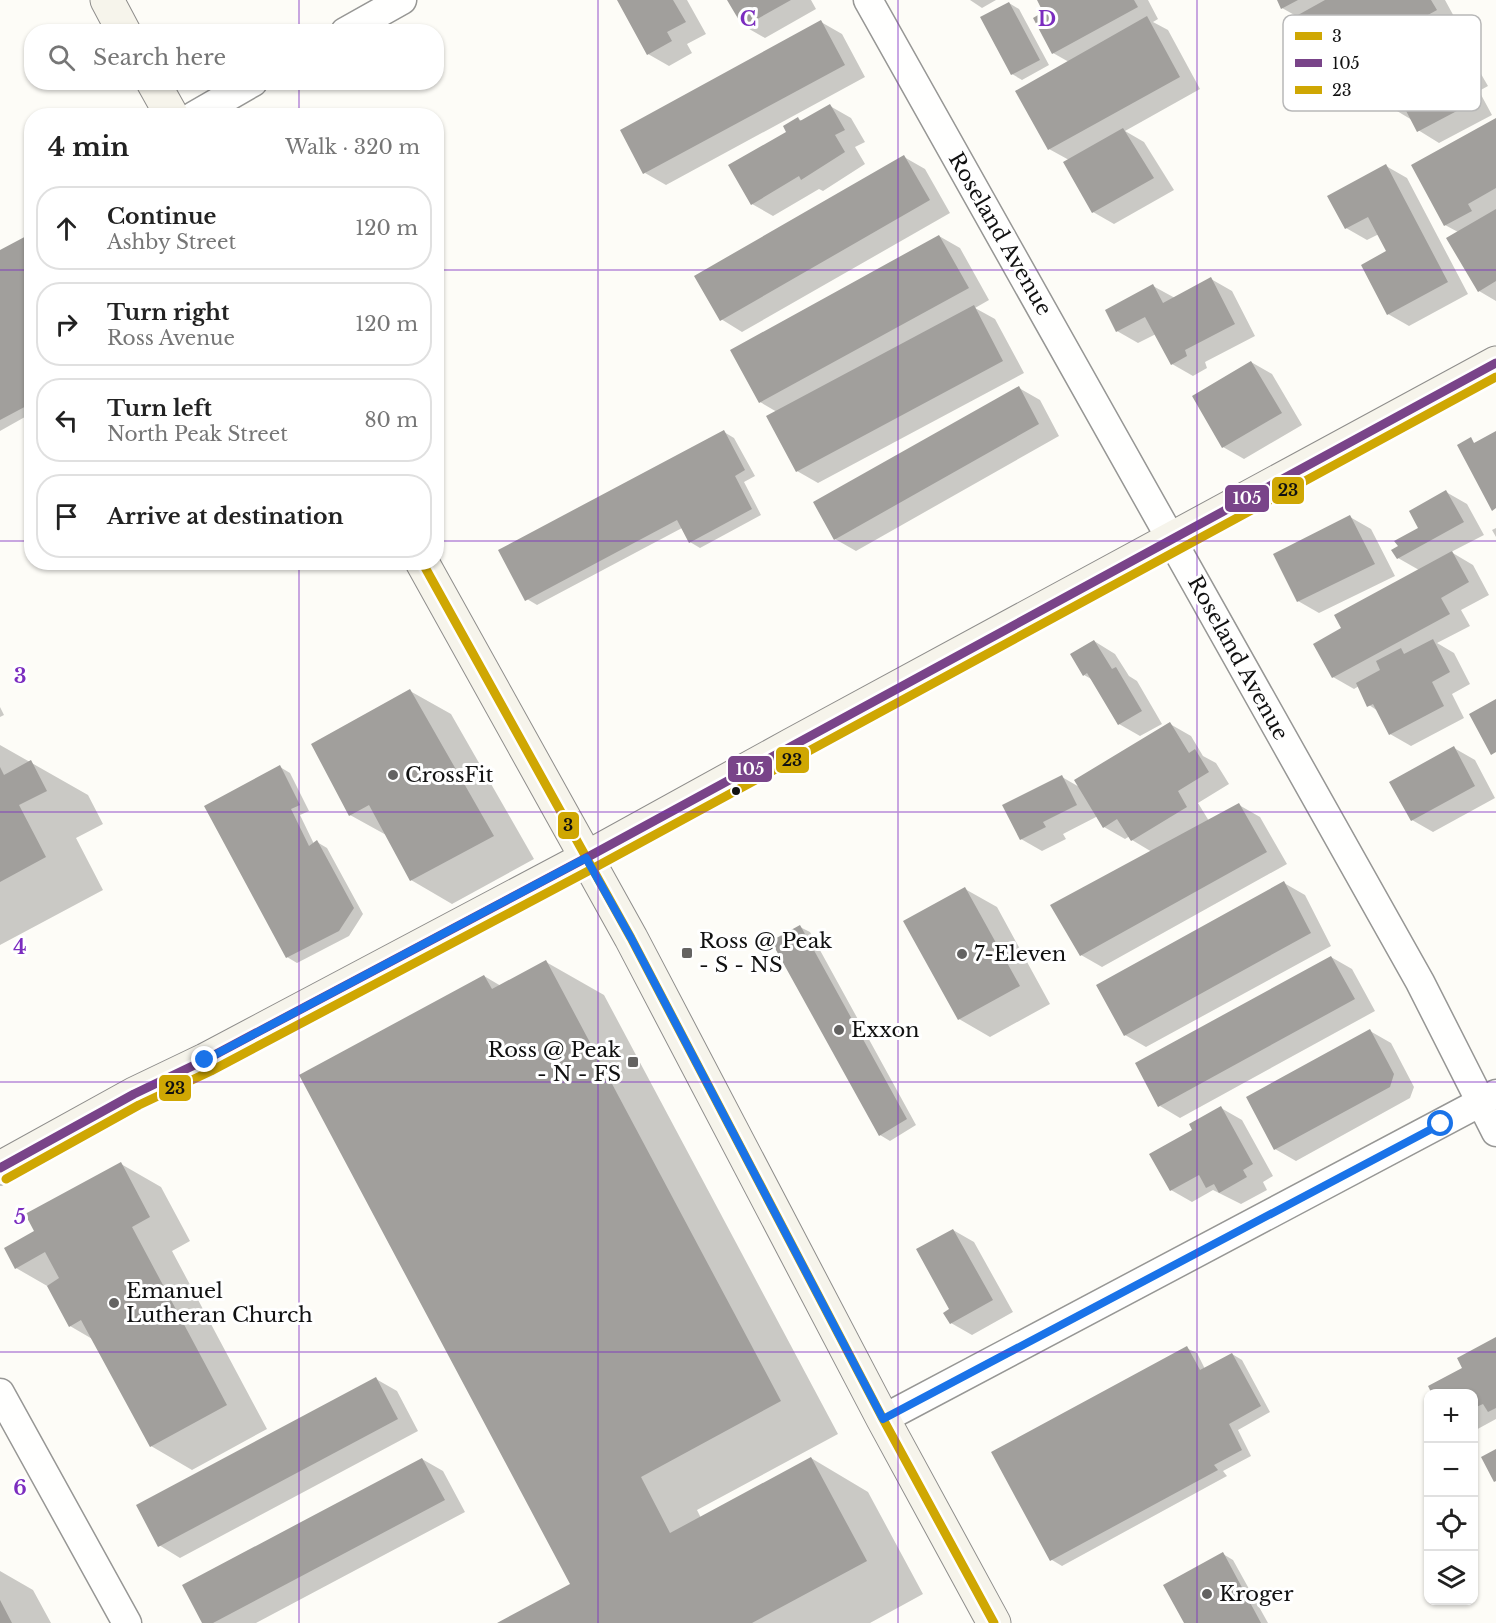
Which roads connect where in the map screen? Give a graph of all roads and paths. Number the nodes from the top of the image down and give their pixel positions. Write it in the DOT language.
graph roads {
  1 [pos="107,0"];
  2 [pos="402,0"];
  3 [pos="868,0"];
  4 [pos="120,24"];
  5 [pos="359,24"];
  6 [pos="157,90"];
  7 [pos="240,90"];
  8 [pos="168,108"];
  9 [pos="208,108"];
  10 [pos="1496,363"];
  11 [pos="1171,540"];
  12 [pos="426,570"];
  13 [pos="586,858"];
  14 [pos="1488,1098"];
  15 [pos="1496,1132"];
  16 [pos="0,1168"];
  17 [pos="0,1393"];
  18 [pos="883,1419"];
  19 [pos="127,1623"];
  20 [pos="994,1623"];
  1 -- 4 [label="main road"];
  2 -- 5 [label="street"];
  3 -- 11 [label="street, Roseland Avenue"];
  6 -- 8 [label="main road"];
  7 -- 9 [label="street"];
  10 -- 11 [label="main road"];
  11 -- 13 [label="main road"];
  11 -- 14 [label="street, Roseland Avenue"];
  12 -- 13 [label="main road"];
  13 -- 16 [label="main road"];
  13 -- 18 [label="main road"];
  14 -- 15 [label="street, Roseland Avenue"];
  14 -- 18 [label="street"];
  17 -- 19 [label="street"];
  18 -- 20 [label="main road"];
}
